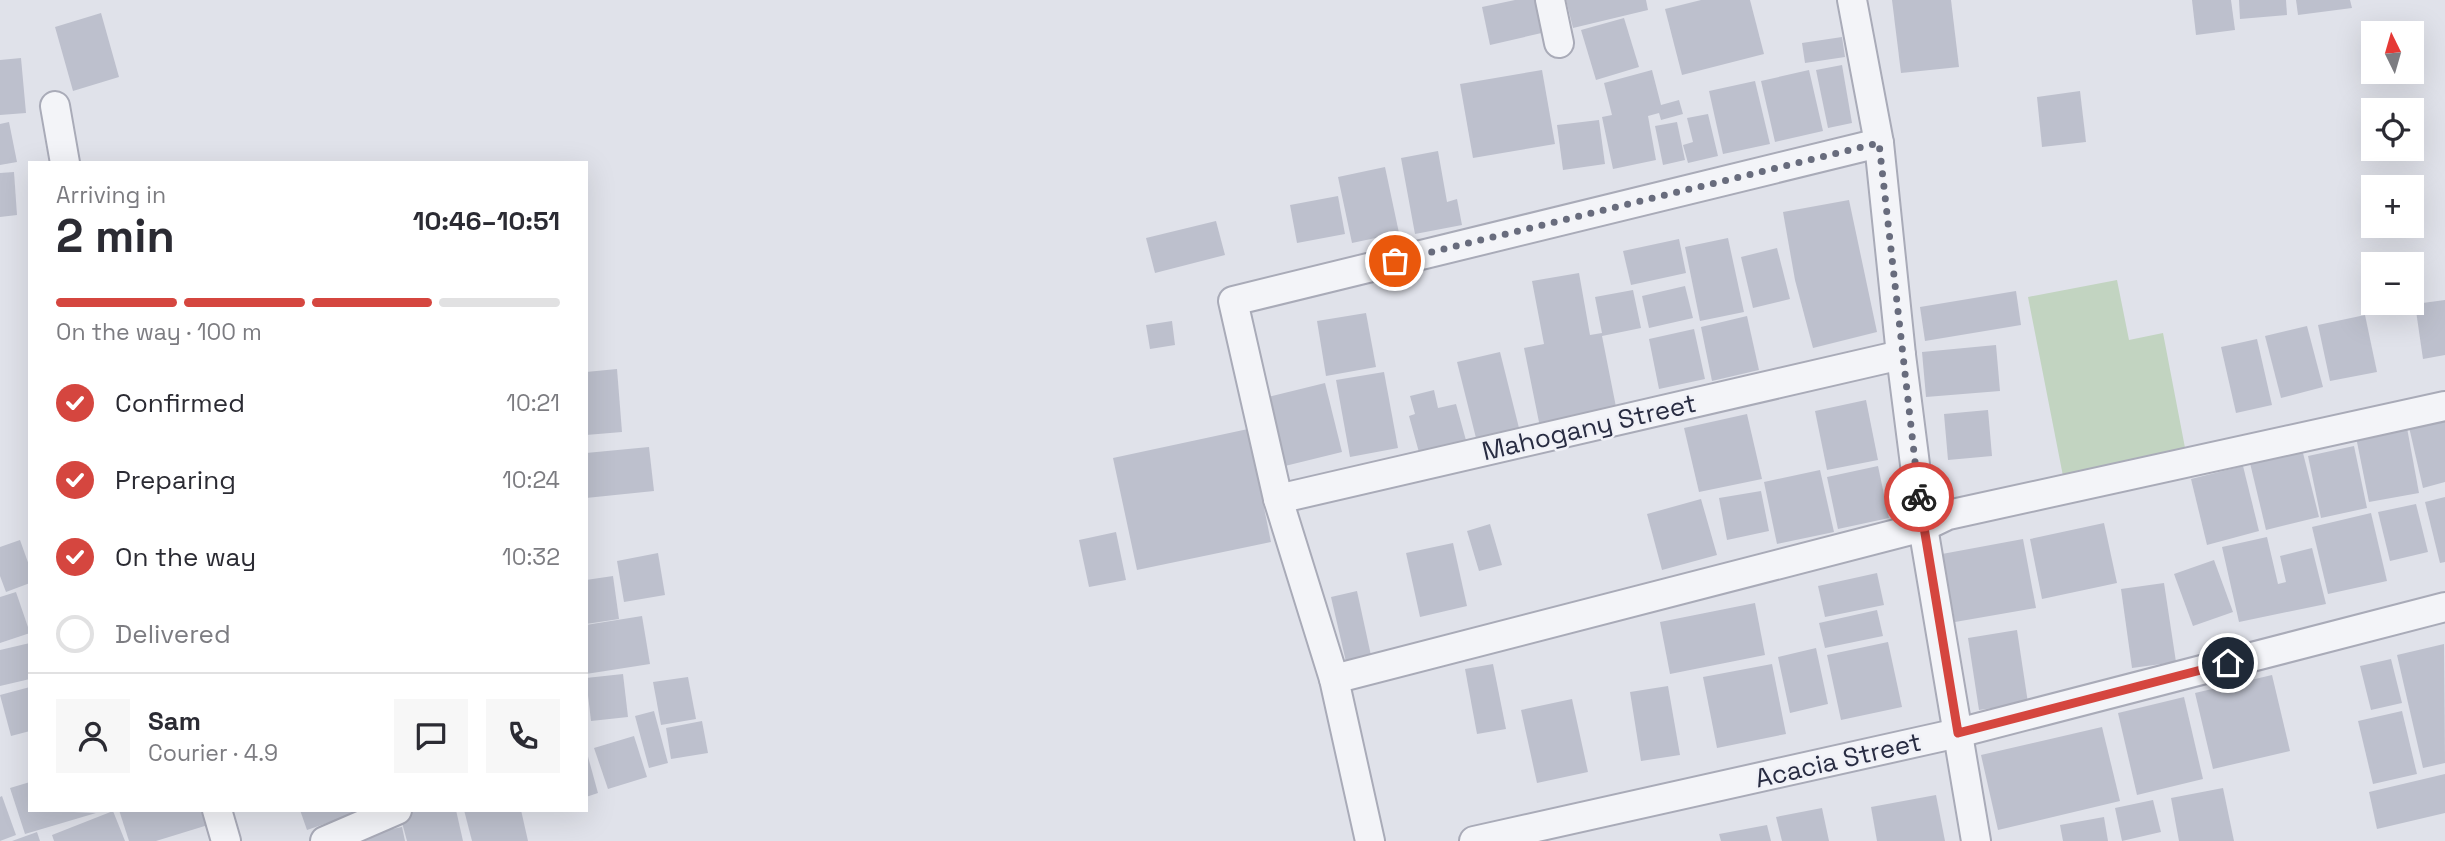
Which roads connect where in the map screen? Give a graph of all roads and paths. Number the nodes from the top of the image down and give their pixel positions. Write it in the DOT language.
graph roads {
  1 [pos="1550,0"];
  2 [pos="1852,0"];
  3 [pos="1559,43"];
  4 [pos="55,106"];
  5 [pos="1879,143"];
  6 [pos="65,161"];
  7 [pos="1901,355"];
  8 [pos="2445,406"];
  9 [pos="1278,499"];
  10 [pos="1923,527"];
  11 [pos="2445,607"];
  12 [pos="1334,679"];
  13 [pos="1958,733"];
  14 [pos="218,812"];
  15 [pos="392,812"];
  16 [pos="226,841"];
  17 [pos="325,841"];
  18 [pos="1370,841"];
  19 [pos="1474,841"];
  20 [pos="1976,841"];
  1 -- 3 [label="street"];
  2 -- 5 [label="street"];
  4 -- 6 [label="street"];
  5 -- 7 [label="street"];
  5 -- 9 [label="street"];
  7 -- 9 [label="street, Mahogany Street"];
  7 -- 10 [label="street"];
  8 -- 10 [label="street"];
  9 -- 12 [label="street"];
  10 -- 12 [label="street"];
  10 -- 13 [label="street"];
  11 -- 13 [label="street, Acacia Street"];
  12 -- 18 [label="street"];
  13 -- 19 [label="street, Acacia Street"];
  13 -- 20 [label="street"];
  14 -- 16 [label="street"];
  15 -- 17 [label="street"];
}
